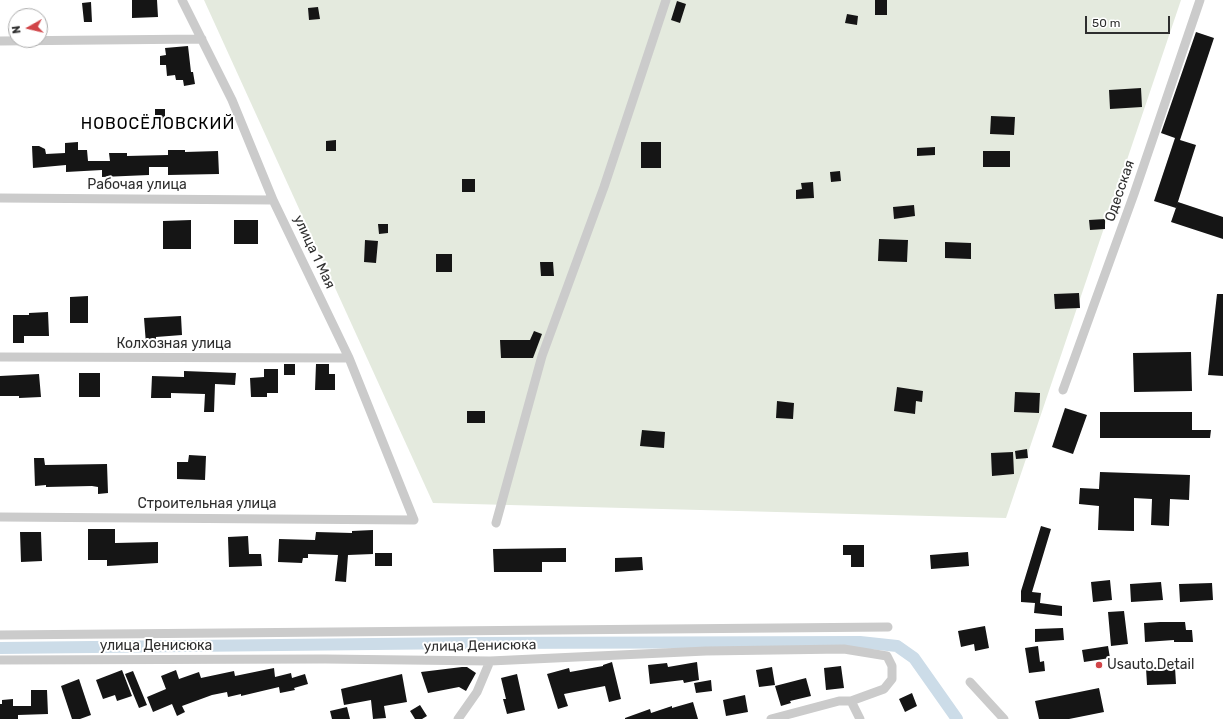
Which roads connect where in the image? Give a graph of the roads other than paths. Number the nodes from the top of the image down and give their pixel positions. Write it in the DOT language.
graph roads {
  1 [pos="182,0"];
  2 [pos="666,0"];
  3 [pos="1200,0"];
  4 [pos="202,39"];
  5 [pos="0,41"];
  6 [pos="0,198"];
  7 [pos="273,200"];
  8 [pos="0,357"];
  9 [pos="348,358"];
  10 [pos="1063,390"];
  11 [pos="0,517"];
  12 [pos="414,520"];
  13 [pos="496,524"];
  14 [pos="888,627"];
  15 [pos="0,635"];
  16 [pos="0,660"];
  17 [pos="490,661"];
  18 [pos="970,682"];
  19 [pos="851,701"];
  20 [pos="458,719"];
  21 [pos="771,719"];
  22 [pos="860,719"];
  23 [pos="1004,719"];
  1 -- 4 [label="street, улица 1 Мая"];
  2 -- 13 [label="street"];
  3 -- 10 [label="street, Одесская"];
  4 -- 5 [label="street"];
  4 -- 7 [label="street, улица 1 Мая"];
  6 -- 7 [label="street, Рабочая улица"];
  7 -- 9 [label="street, улица 1 Мая"];
  8 -- 9 [label="street, Колхозная улица"];
  9 -- 12 [label="street, улица 1 Мая"];
  11 -- 12 [label="street, Строительная улица"];
  14 -- 15 [label="street"];
  16 -- 17 [label="street, улица Денисюка"];
  17 -- 19 [label="street, улица Денисюка"];
  17 -- 20 [label="street"];
  18 -- 23 [label="street"];
  19 -- 21 [label="street"];
  19 -- 22 [label="street"];
}
